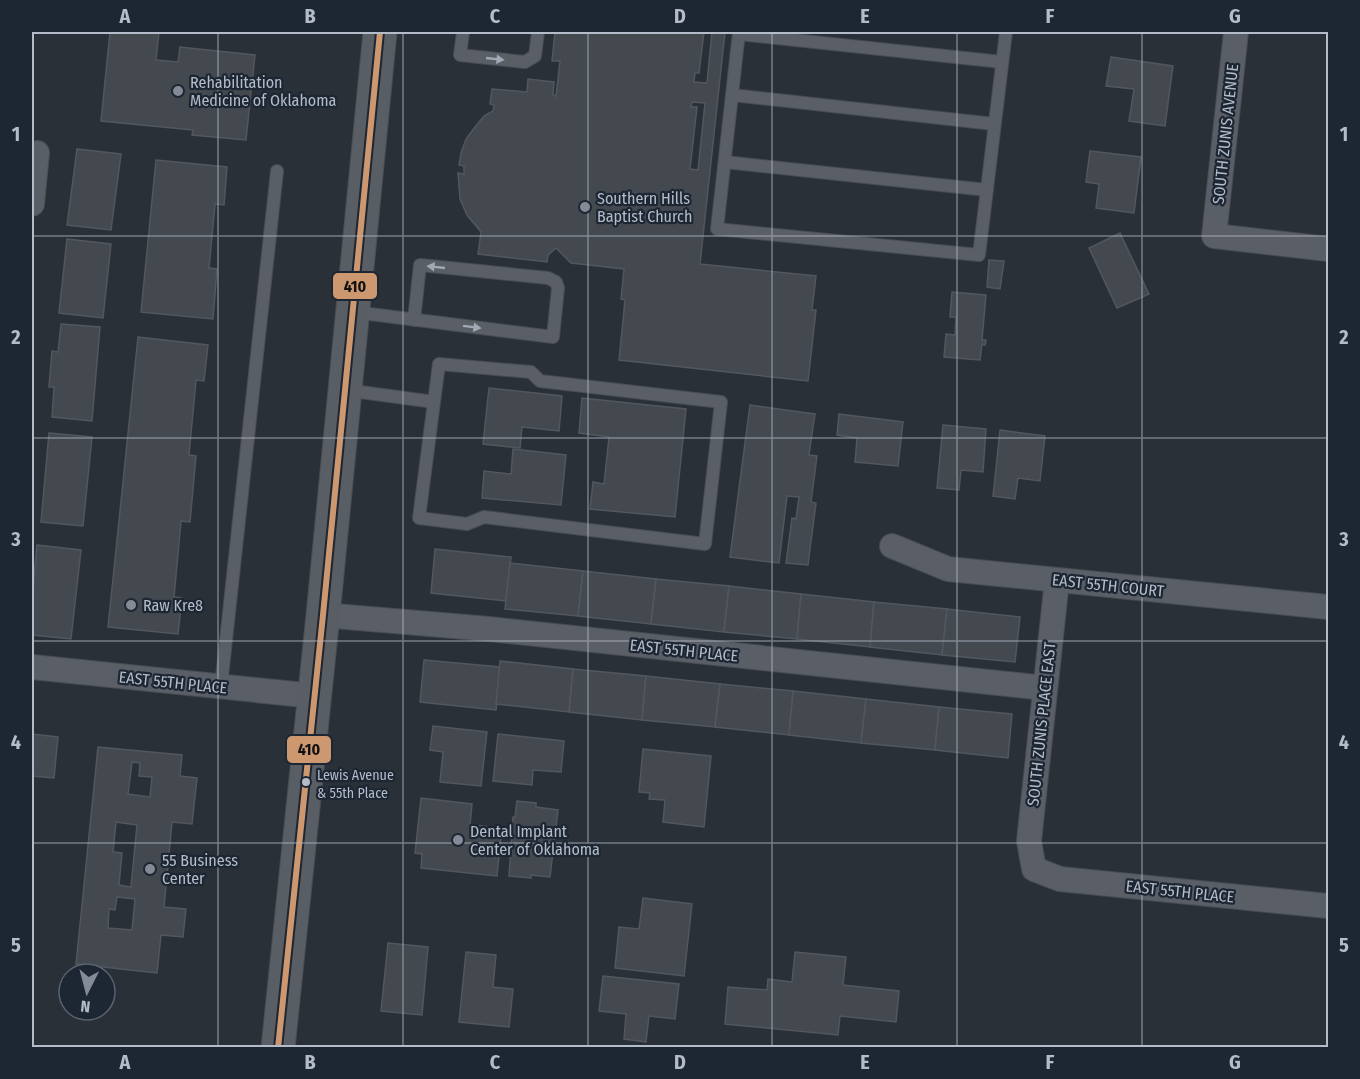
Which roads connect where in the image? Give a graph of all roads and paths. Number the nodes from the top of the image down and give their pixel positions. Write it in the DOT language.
graph roads {
  1 [pos="380,32"];
  2 [pos="463,32"];
  3 [pos="538,32"];
  4 [pos="1006,32"];
  5 [pos="1236,32"];
  6 [pos="739,33"];
  7 [pos="1002,62"];
  8 [pos="732,95"];
  9 [pos="994,124"];
  10 [pos="37,153"];
  11 [pos="724,162"];
  12 [pos="277,171"];
  13 [pos="987,190"];
  14 [pos="32,204"];
  15 [pos="1329,249"];
  16 [pos="352,312"];
  17 [pos="414,320"];
  18 [pos="344,390"];
  19 [pos="434,402"];
  20 [pos="892,546"];
  21 [pos="1057,580"];
  22 [pos="1329,608"];
  23 [pos="323,615"];
  24 [pos="32,667"];
  25 [pos="220,686"];
  26 [pos="1045,688"];
  27 [pos="314,696"];
  28 [pos="1034,868"];
  29 [pos="1329,906"];
  30 [pos="278,1047"];
  1 -- 16 [label="main road"];
  2 -- 3 [label="lane, one-way"];
  4 -- 7 [label="lane"];
  5 -- 15 [label="street, SOUTH ZUNIS AVENUE"];
  6 -- 7 [label="lane"];
  6 -- 8 [label="lane"];
  7 -- 9 [label="lane"];
  8 -- 9 [label="lane"];
  8 -- 11 [label="lane"];
  9 -- 13 [label="lane"];
  10 -- 14 [label="street"];
  11 -- 13 [label="lane"];
  11 -- 13 [label="lane"];
  12 -- 25 [label="lane"];
  16 -- 17 [label="lane"];
  16 -- 18 [label="main road"];
  17 -- 17 [label="lane, one-way"];
  18 -- 19 [label="lane"];
  18 -- 23 [label="main road"];
  19 -- 19 [label="lane"];
  20 -- 21 [label="street, EAST 55TH COURT"];
  21 -- 22 [label="street, EAST 55TH COURT"];
  21 -- 26 [label="street, SOUTH ZUNIS PLACE EAST"];
  23 -- 26 [label="street, EAST 55TH PLACE"];
  23 -- 27 [label="main road"];
  24 -- 25 [label="street, EAST 55TH PLACE"];
  25 -- 27 [label="street, EAST 55TH PLACE"];
  26 -- 28 [label="street, SOUTH ZUNIS PLACE EAST"];
  27 -- 30 [label="main road"];
  28 -- 29 [label="street, EAST 55TH PLACE"];
}
